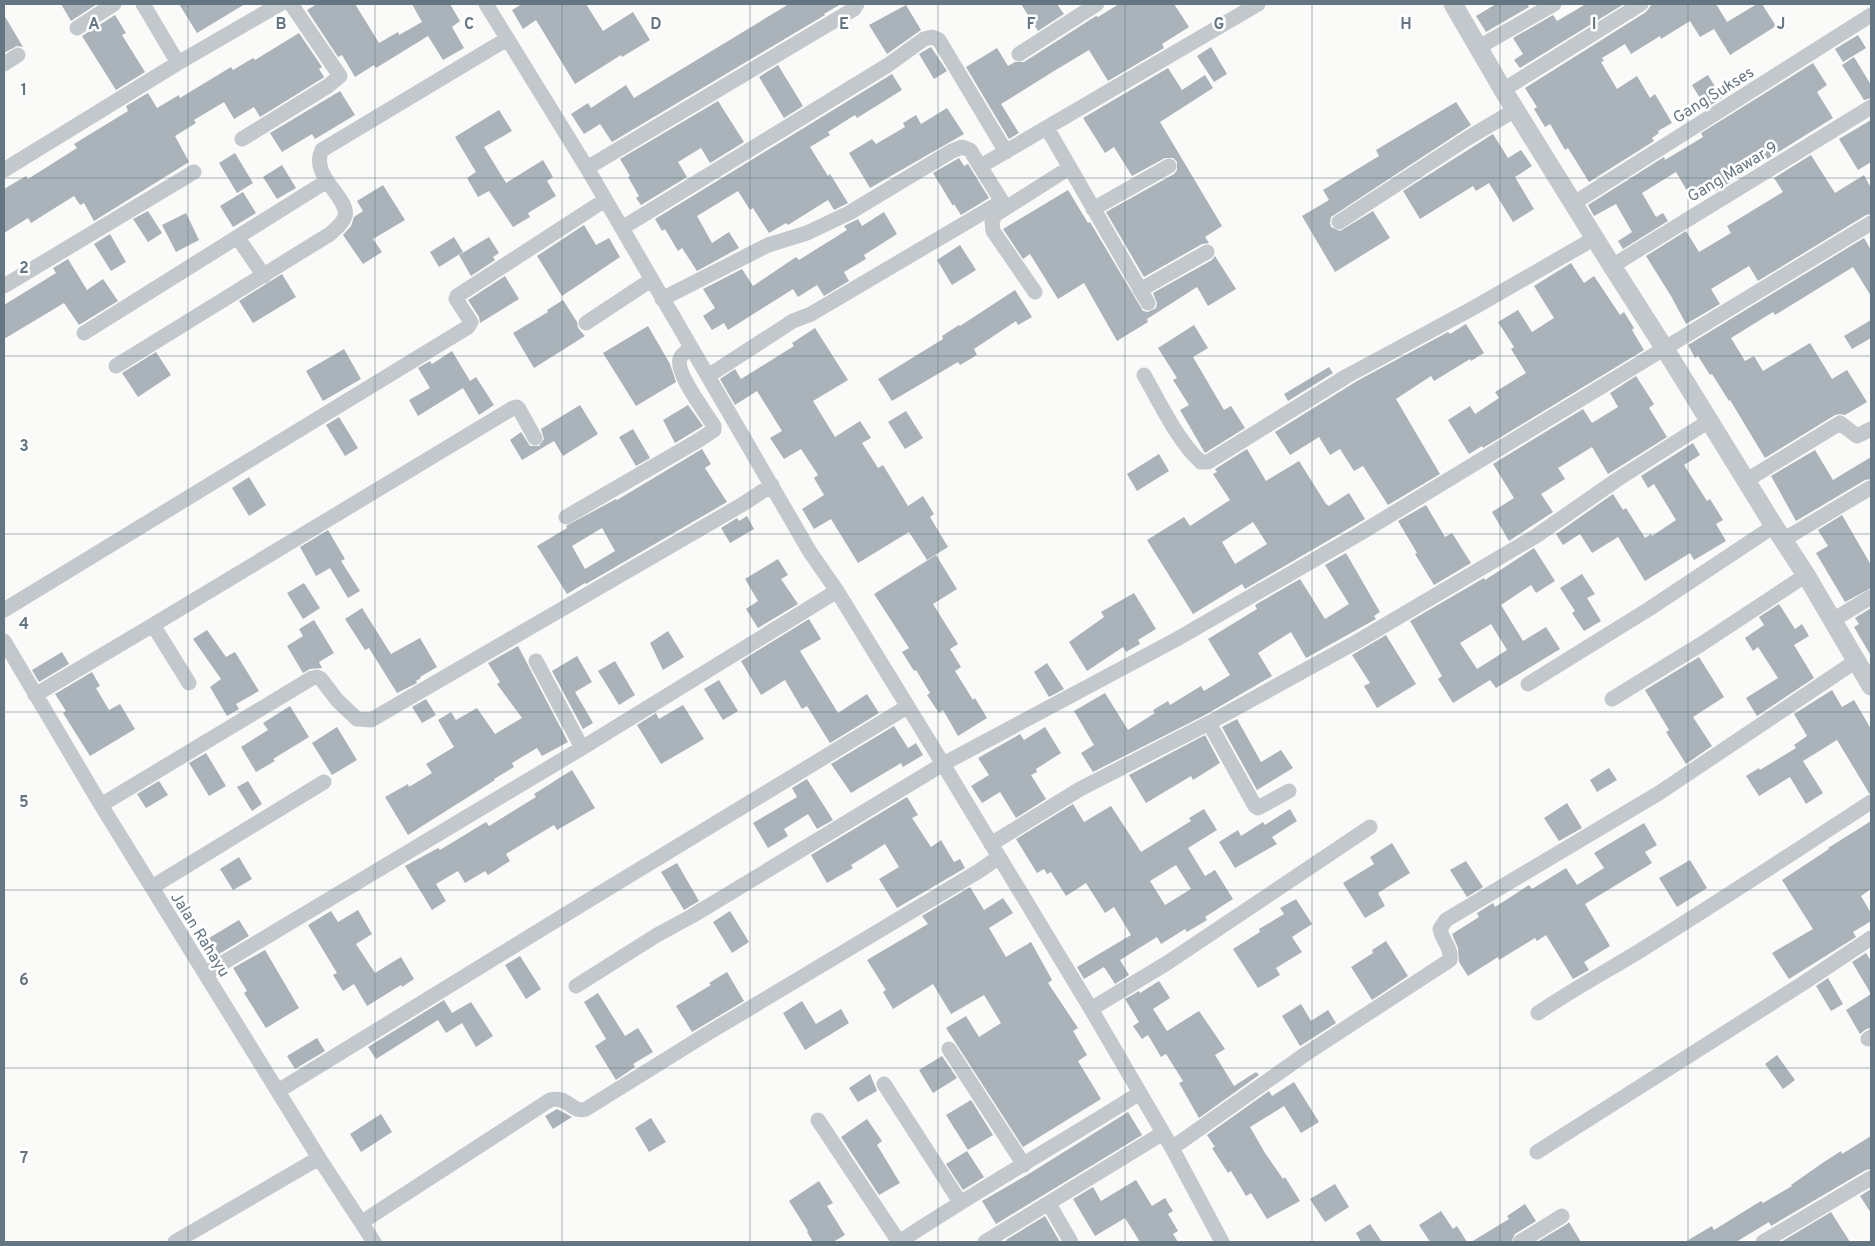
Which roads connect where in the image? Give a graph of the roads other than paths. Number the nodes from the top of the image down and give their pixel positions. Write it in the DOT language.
graph roads {
  1 [pos="114,4"];
  2 [pos="143,4"];
  3 [pos="280,4"];
  4 [pos="291,4"];
  5 [pos="486,4"];
  6 [pos="857,4"];
  7 [pos="1098,4"];
  8 [pos="1258,4"];
  9 [pos="1453,4"];
  10 [pos="1554,4"];
  11 [pos="1641,4"];
  12 [pos="1868,22"];
  13 [pos="77,28"];
  14 [pos="507,39"];
  15 [pos="1479,47"];
  16 [pos="1020,54"];
  17 [pos="18,55"];
  18 [pos="178,63"];
  19 [pos="4,64"];
  20 [pos="1503,90"];
  21 [pos="1871,107"];
  22 [pos="1515,110"];
  23 [pos="1047,128"];
  24 [pos="242,139"];
  25 [pos="1006,152"];
  26 [pos="981,166"];
  27 [pos="1169,166"];
  28 [pos="587,168"];
  29 [pos="1069,168"];
  30 [pos="4,170"];
  31 [pos="194,172"];
  32 [pos="327,181"];
  33 [pos="605,200"];
  34 [pos="1574,203"];
  35 [pos="1003,205"];
  36 [pos="1093,210"];
  37 [pos="1339,222"];
  38 [pos="1871,223"];
  39 [pos="622,228"];
  40 [pos="238,238"];
  41 [pos="1595,238"];
  42 [pos="1207,252"];
  43 [pos="1612,266"];
  44 [pos="264,276"];
  45 [pos="651,280"];
  46 [pos="4,286"];
  47 [pos="1140,290"];
  48 [pos="1035,292"];
  49 [pos="662,299"];
  50 [pos="1148,303"];
  51 [pos="586,323"];
  52 [pos="84,333"];
  53 [pos="691,348"];
  54 [pos="1665,349"];
  55 [pos="116,366"];
  56 [pos="1144,375"];
  57 [pos="708,376"];
  58 [pos="1709,421"];
  59 [pos="1871,429"];
  60 [pos="535,438"];
  61 [pos="1747,480"];
  62 [pos="772,485"];
  63 [pos="1870,488"];
  64 [pos="566,517"];
  65 [pos="1778,533"];
  66 [pos="1806,575"];
  67 [pos="837,591"];
  68 [pos="1871,597"];
  69 [pos="4,610"];
  70 [pos="1833,620"];
  71 [pos="153,625"];
  72 [pos="4,641"];
  73 [pos="536,661"];
  74 [pos="1856,661"];
  75 [pos="189,683"];
  76 [pos="1528,684"];
  77 [pos="1871,686"];
  78 [pos="35,695"];
  79 [pos="1612,699"];
  80 [pos="907,707"];
  81 [pos="1209,723"];
  82 [pos="582,748"];
  83 [pos="943,764"];
  84 [pos="324,782"];
  85 [pos="1289,791"];
  86 [pos="1871,802"];
  87 [pos="102,806"];
  88 [pos="1370,827"];
  89 [pos="995,851"];
  90 [pos="152,888"];
  91 [pos="1871,938"];
  92 [pos="206,973"];
  93 [pos="576,986"];
  94 [pos="1091,1009"];
  95 [pos="1538,1013"];
  96 [pos="949,1049"];
  97 [pos="884,1084"];
  98 [pos="278,1092"];
  99 [pos="1140,1093"];
  100 [pos="818,1120"];
  101 [pos="1163,1133"];
  102 [pos="1172,1148"];
  103 [pos="1537,1152"];
  104 [pos="319,1158"];
  105 [pos="1024,1165"];
  106 [pos="1871,1178"];
  107 [pos="960,1202"];
  108 [pos="1049,1204"];
  109 [pos="1562,1216"];
  110 [pos="362,1222"];
  111 [pos="175,1242"];
  112 [pos="374,1242"];
  113 [pos="985,1242"];
  114 [pos="1071,1242"];
  115 [pos="1222,1242"];
  116 [pos="1520,1242"];
  117 [pos="1764,1242"];
  1 -- 13 [label="street"];
  2 -- 18 [label="street"];
  3 -- 18 [label="street"];
  4 -- 24 [label="street"];
  5 -- 14 [label="street"];
  6 -- 28 [label="street"];
  7 -- 16 [label="street"];
  8 -- 23 [label="street"];
  9 -- 15 [label="street"];
  10 -- 15 [label="street"];
  11 -- 20 [label="street"];
  12 -- 34 [label="street, Gang Sukses"];
  14 -- 28 [label="street"];
  14 -- 32 [label="street"];
  15 -- 20 [label="street"];
  17 -- 19 [label="street"];
  18 -- 30 [label="street"];
  20 -- 22 [label="street"];
  21 -- 43 [label="street, Gang Mawar 9"];
  22 -- 34 [label="street"];
  22 -- 37 [label="street"];
  23 -- 25 [label="street"];
  23 -- 29 [label="street"];
  25 -- 26 [label="street"];
  25 -- 39 [label="street"];
  26 -- 35 [label="street"];
  26 -- 49 [label="street"];
  27 -- 36 [label="street"];
  28 -- 33 [label="street"];
  29 -- 35 [label="street"];
  29 -- 36 [label="street"];
  31 -- 46 [label="street"];
  32 -- 40 [label="street"];
  32 -- 44 [label="street"];
  33 -- 39 [label="street"];
  33 -- 69 [label="street"];
  34 -- 41 [label="street"];
  35 -- 48 [label="street"];
  35 -- 57 [label="street"];
  36 -- 47 [label="street"];
  38 -- 54 [label="street"];
  39 -- 45 [label="street"];
  40 -- 44 [label="street"];
  40 -- 52 [label="street"];
  41 -- 43 [label="street"];
  41 -- 56 [label="street"];
  42 -- 47 [label="street"];
  43 -- 54 [label="street"];
  44 -- 55 [label="street"];
  45 -- 49 [label="street"];
  45 -- 51 [label="street"];
  47 -- 50 [label="street"];
  49 -- 53 [label="street"];
  53 -- 57 [label="street"];
  53 -- 64 [label="street"];
  54 -- 58 [label="street"];
  54 -- 83 [label="street"];
  57 -- 62 [label="street"];
  58 -- 61 [label="street"];
  58 -- 81 [label="street"];
  59 -- 61 [label="street"];
  60 -- 71 [label="street"];
  61 -- 65 [label="street"];
  62 -- 67 [label="street"];
  62 -- 87 [label="street"];
  63 -- 65 [label="street"];
  65 -- 66 [label="street"];
  65 -- 76 [label="street"];
  66 -- 70 [label="street"];
  66 -- 79 [label="street"];
  67 -- 80 [label="street"];
  67 -- 82 [label="street"];
  68 -- 70 [label="street"];
  70 -- 74 [label="street"];
  71 -- 75 [label="street"];
  71 -- 78 [label="street"];
  72 -- 78 [label="street, Jalan Rahayu"];
  73 -- 82 [label="street"];
  74 -- 77 [label="street"];
  74 -- 102 [label="street"];
  78 -- 87 [label="street, Jalan Rahayu"];
  80 -- 83 [label="street"];
  80 -- 98 [label="street"];
  81 -- 85 [label="street"];
  81 -- 89 [label="street"];
  82 -- 92 [label="street"];
  83 -- 89 [label="street"];
  83 -- 93 [label="street"];
  84 -- 90 [label="street"];
  86 -- 95 [label="street"];
  87 -- 90 [label="street, Jalan Rahayu"];
  88 -- 94 [label="street"];
  89 -- 94 [label="street"];
  89 -- 110 [label="street"];
  90 -- 92 [label="street, Jalan Rahayu"];
  91 -- 103 [label="street"];
  92 -- 98 [label="street, Jalan Rahayu"];
  94 -- 99 [label="street"];
  96 -- 105 [label="street"];
  97 -- 107 [label="street"];
  98 -- 104 [label="street, Jalan Rahayu"];
  99 -- 101 [label="street"];
  99 -- 105 [label="street"];
  100 -- 107 [label="street"];
  101 -- 102 [label="street"];
  101 -- 108 [label="street"];
  102 -- 115 [label="street"];
  104 -- 110 [label="street, Jalan Rahayu"];
  104 -- 111 [label="street"];
  105 -- 107 [label="street"];
  106 -- 117 [label="street"];
  108 -- 113 [label="street"];
  108 -- 114 [label="street"];
  109 -- 116 [label="street"];
  110 -- 112 [label="street, Jalan Rahayu"];
}
